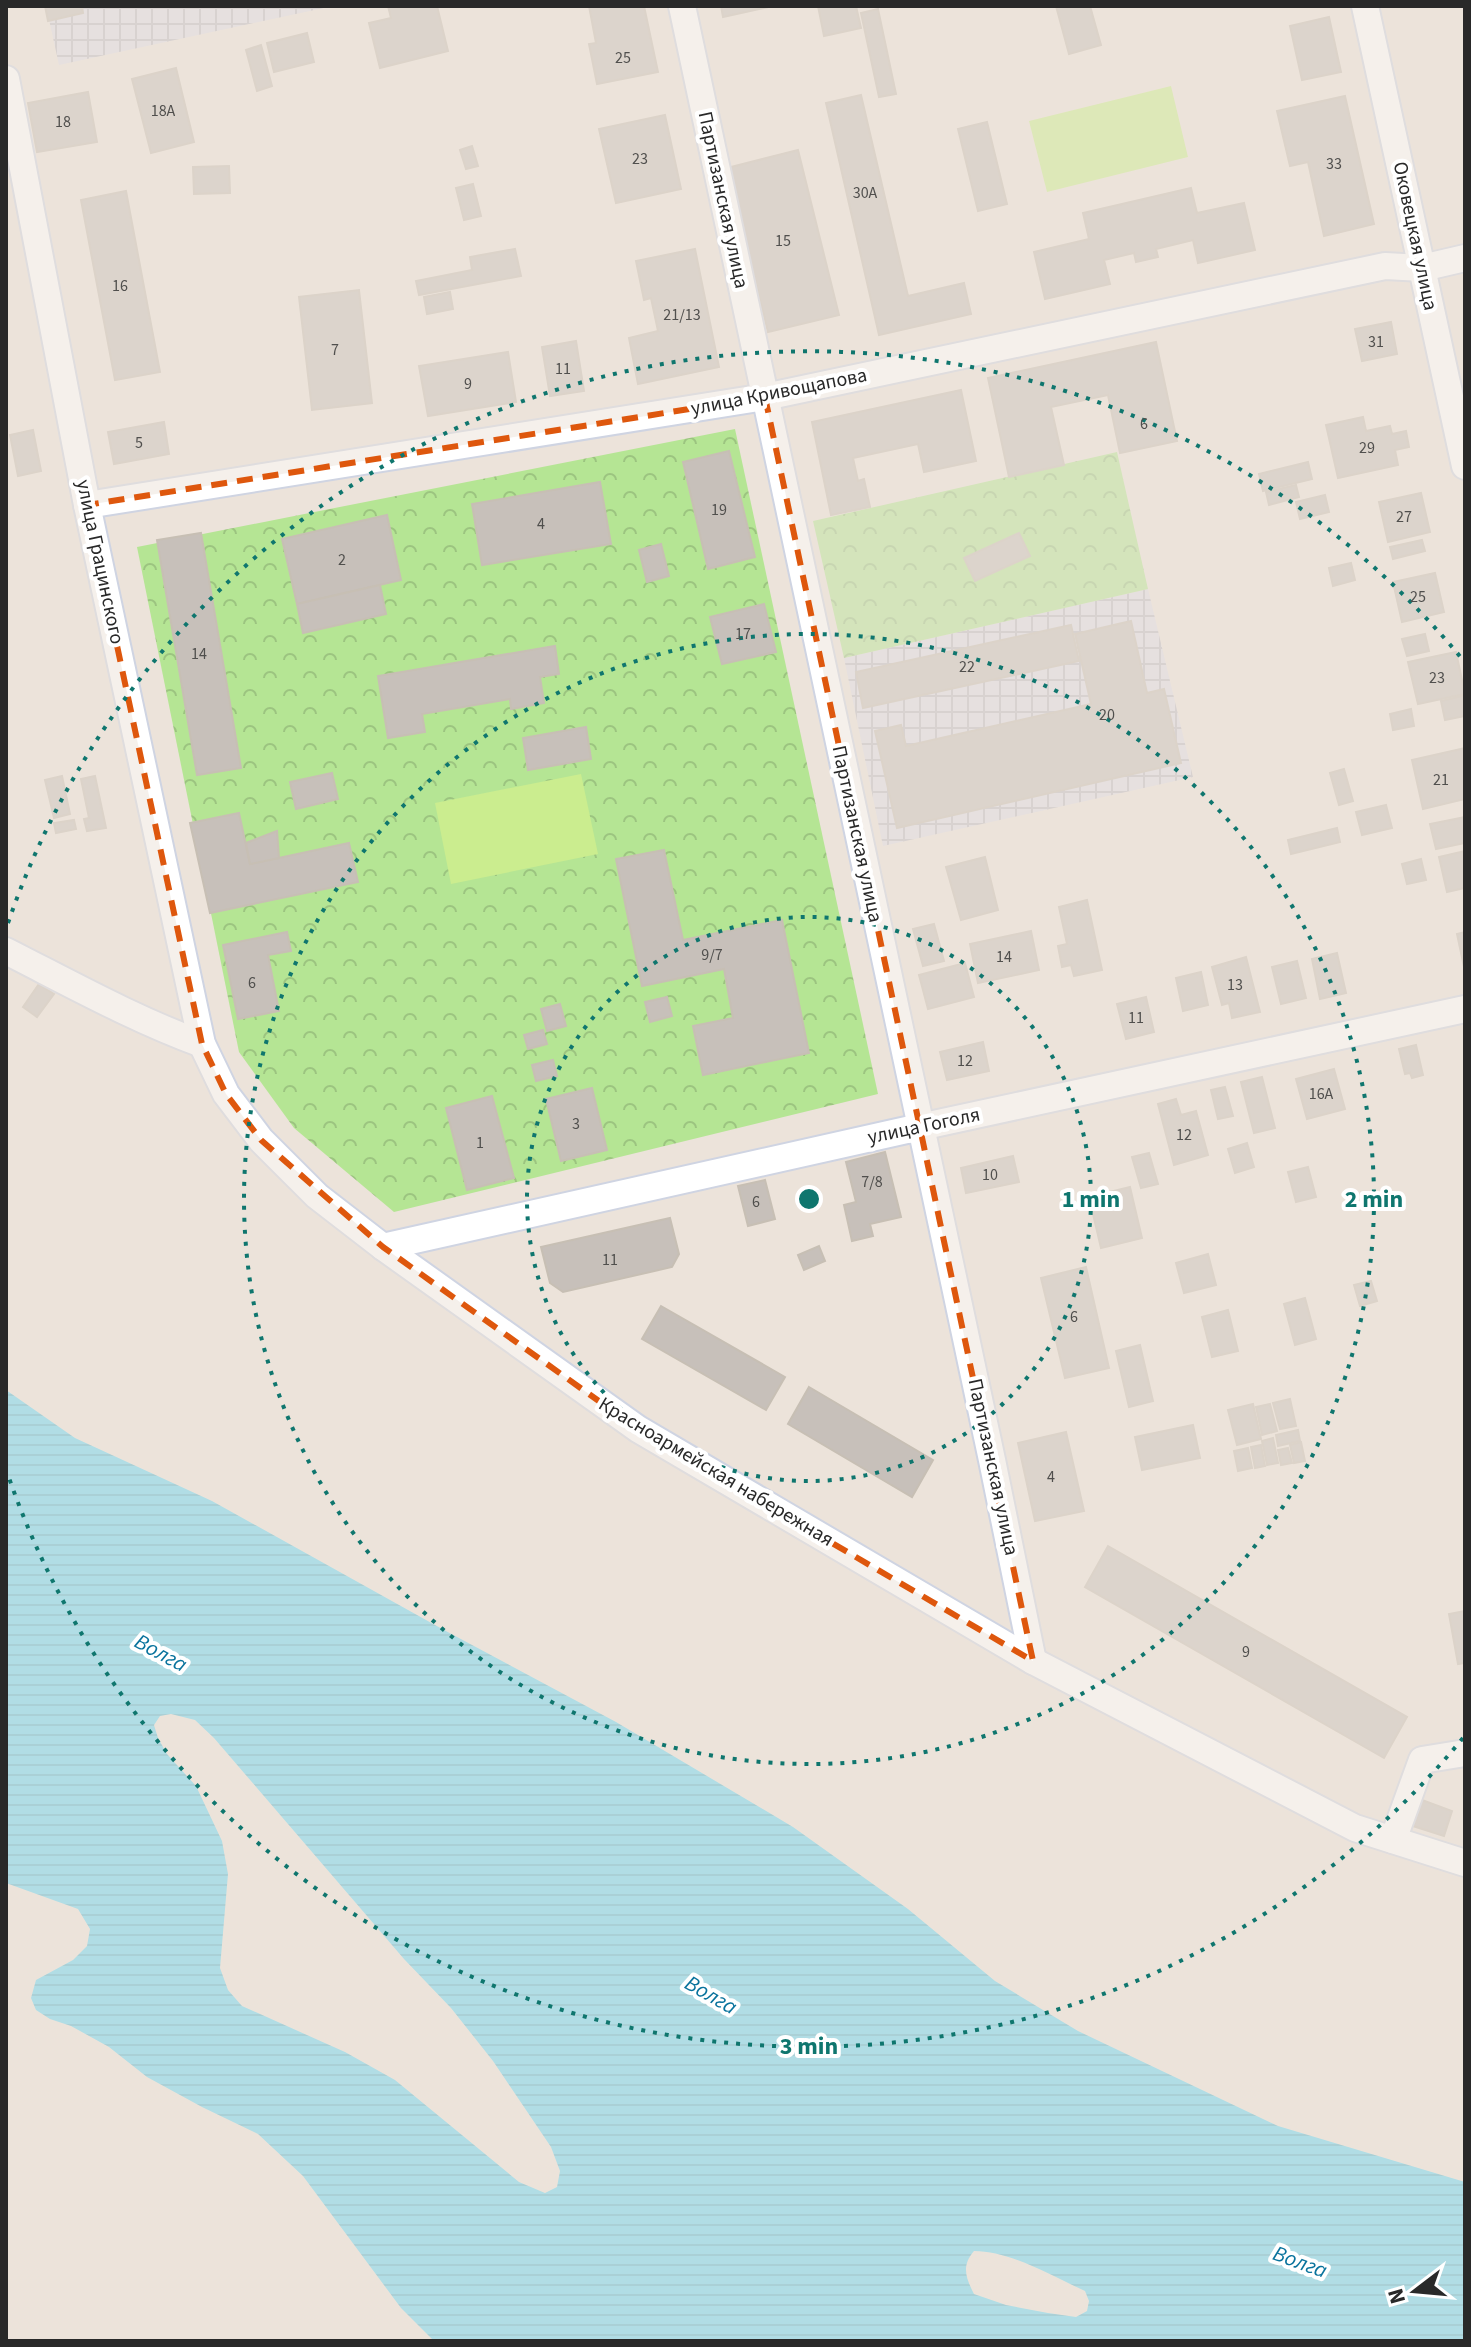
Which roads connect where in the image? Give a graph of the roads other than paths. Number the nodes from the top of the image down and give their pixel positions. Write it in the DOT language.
graph roads {
  1 [pos="682,6"];
  2 [pos="1365,6"];
  3 [pos="6,79"];
  4 [pos="1465,258"];
  5 [pos="1422,268"];
  6 [pos="765,397"];
  7 [pos="1465,466"];
  8 [pos="87,505"];
  9 [pos="6,951"];
  10 [pos="1465,1009"];
  11 [pos="202,1044"];
  12 [pos="920,1127"];
  13 [pos="383,1247"];
  14 [pos="1033,1661"];
  15 [pos="1465,1753"];
  16 [pos="1393,1840"];
  17 [pos="1465,1863"];
  1 -- 6 [label="street, Партизанская улица"];
  2 -- 5 [label="street, Оковецкая улица"];
  3 -- 8 [label="street, улица Грацинского"];
  4 -- 5 [label="street, улица Кривощапова"];
  5 -- 6 [label="street, улица Кривощапова"];
  5 -- 7 [label="street, Оковецкая улица"];
  6 -- 8 [label="street, улица Кривощапова"];
  6 -- 12 [label="street, Партизанская улица"];
  8 -- 11 [label="street, улица Грацинского"];
  9 -- 11 [label="street"];
  10 -- 12 [label="street, улица Гоголя"];
  11 -- 13 [label="street, Красноармейская набережная"];
  12 -- 13 [label="street, улица Гоголя"];
  12 -- 14 [label="street, Партизанская улица"];
  13 -- 14 [label="street, Красноармейская набережная"];
  14 -- 16 [label="street, Красноармейская набережная"];
  15 -- 16 [label="street"];
  16 -- 17 [label="street, Красноармейская набережная"];
}
